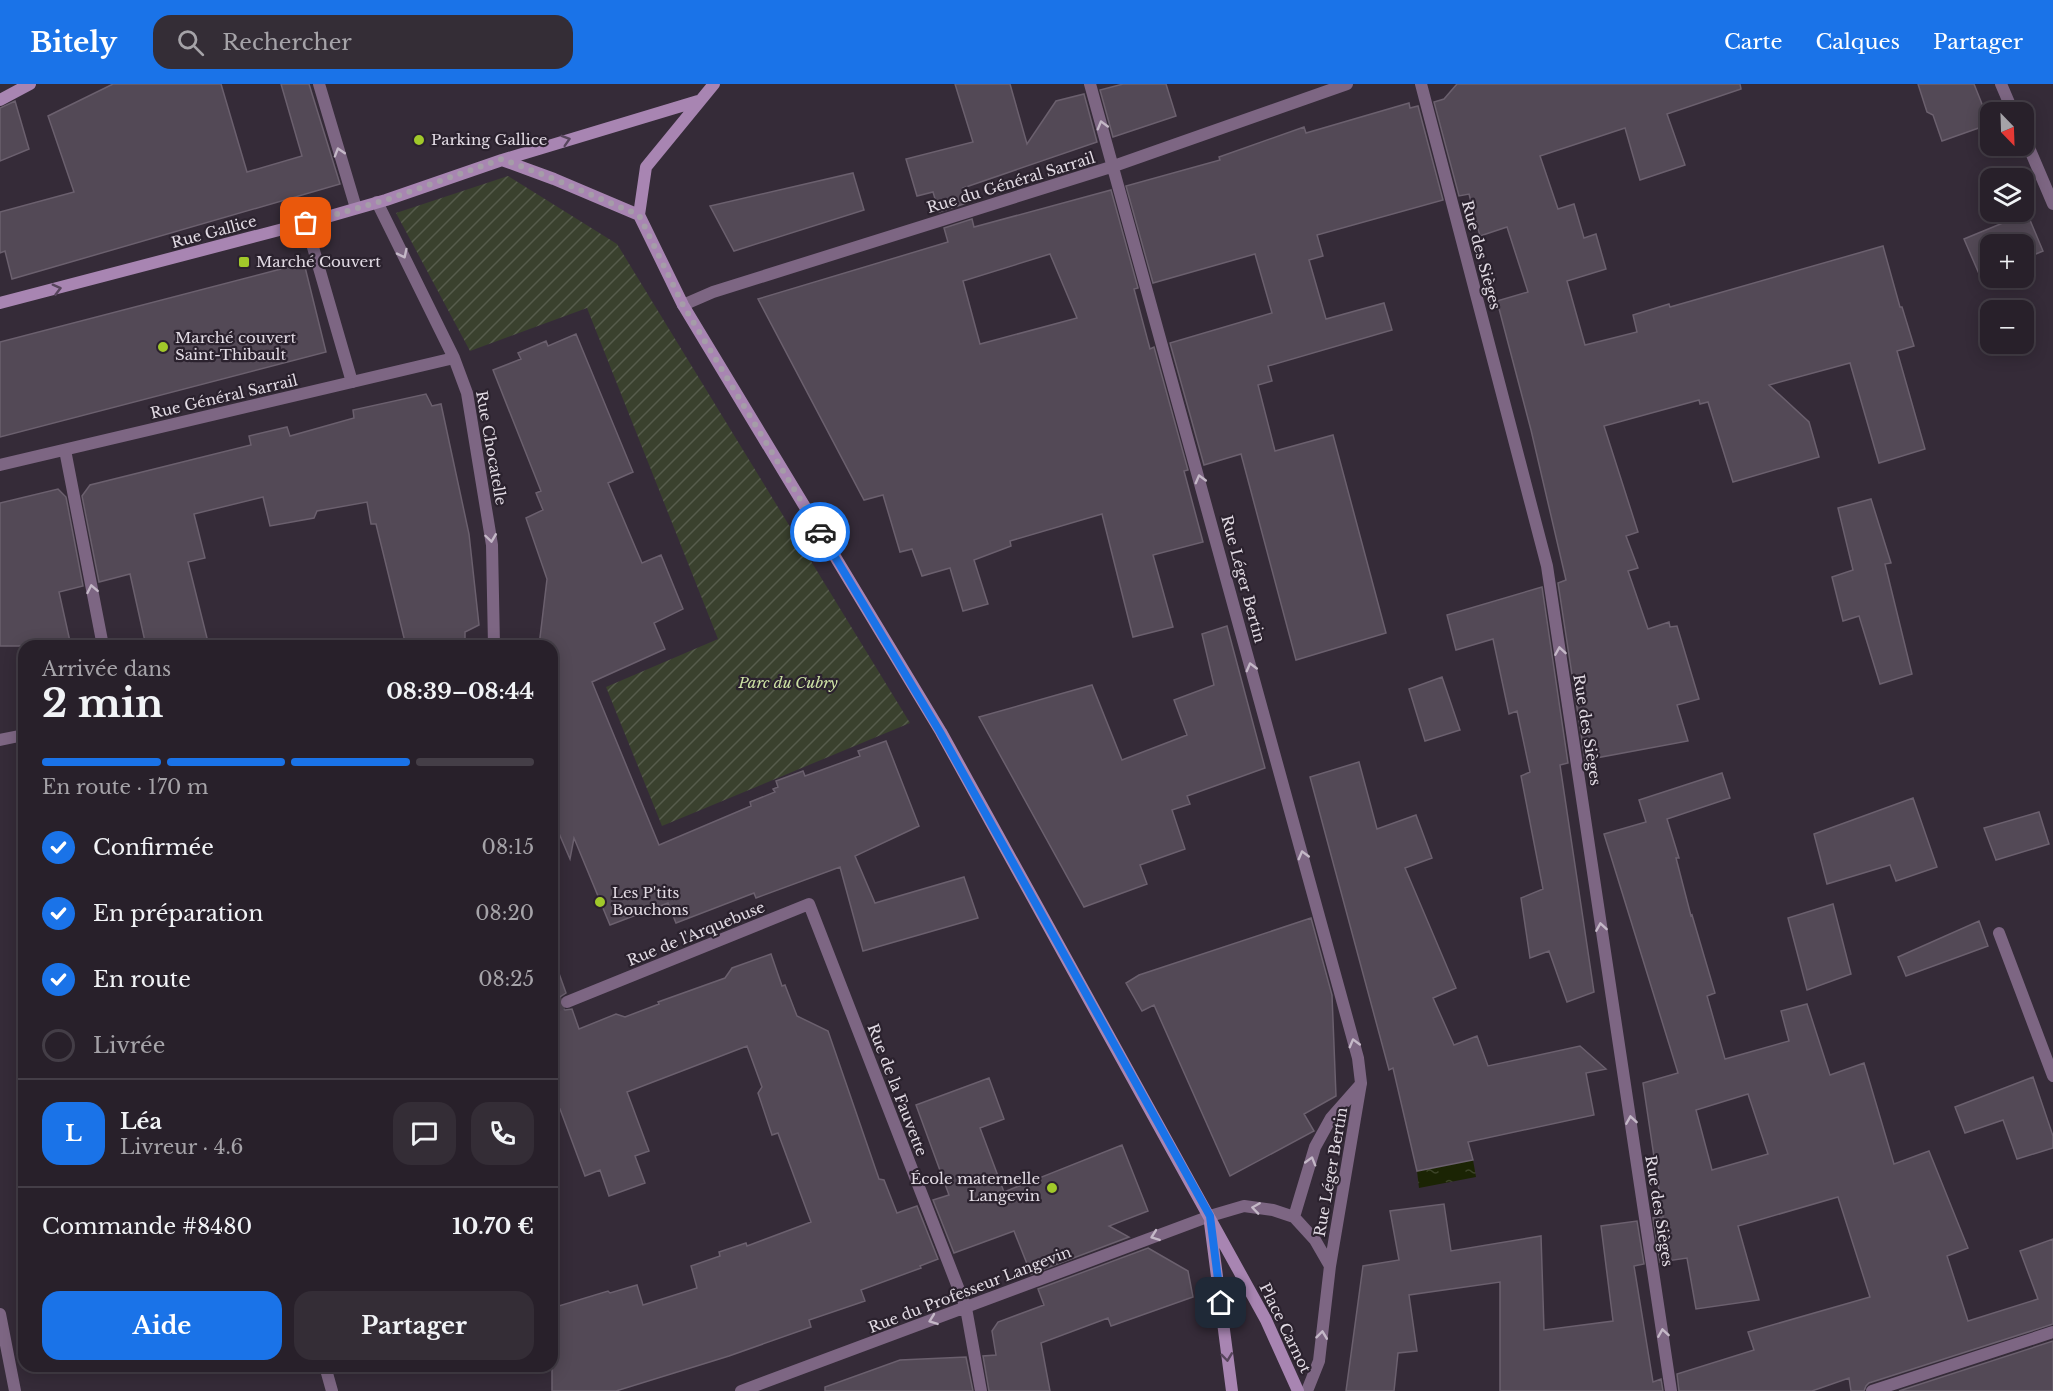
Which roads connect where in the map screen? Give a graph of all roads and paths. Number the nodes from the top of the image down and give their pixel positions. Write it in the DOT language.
graph roads {
  1 [pos="30,84"];
  2 [pos="319,84"];
  3 [pos="714,84"];
  4 [pos="1090,84"];
  5 [pos="1347,84"];
  6 [pos="1421,84"];
  7 [pos="2001,84"];
  8 [pos="0,100"];
  9 [pos="698,101"];
  10 [pos="2009,102"];
  11 [pos="2033,156"];
  12 [pos="502,159"];
  13 [pos="1114,166"];
  14 [pos="377,202"];
  15 [pos="2053,204"];
  16 [pos="356,208"];
  17 [pos="639,215"];
  18 [pos="306,223"];
  19 [pos="0,303"];
  20 [pos="683,305"];
  21 [pos="454,358"];
  22 [pos="352,382"];
  23 [pos="65,450"];
  24 [pos="0,465"];
  25 [pos="102,640"];
  26 [pos="494,640"];
  27 [pos="18,736"];
  28 [pos="0,740"];
  29 [pos="809,904"];
  30 [pos="1999,933"];
  31 [pos="567,1002"];
  32 [pos="2053,1076"];
  33 [pos="1361,1083"];
  34 [pos="1210,1216"];
  35 [pos="1294,1217"];
  36 [pos="1330,1266"];
  37 [pos="966,1308"];
  38 [pos="0,1314"];
  39 [pos="2053,1332"];
  40 [pos="327,1372"];
  41 [pos="15,1391"];
  42 [pos="332,1391"];
  43 [pos="741,1391"];
  44 [pos="981,1391"];
  45 [pos="1232,1391"];
  46 [pos="1298,1391"];
  47 [pos="1307,1391"];
  48 [pos="1671,1391"];
  49 [pos="1872,1391"];
  1 -- 8 [label="main road"];
  16 -- 2 [label="street, one-way"];
  3 -- 9 [label="main road"];
  13 -- 4 [label="street, Rue Léger Bertin, one-way"];
  5 -- 13 [label="street, Rue du Général Sarrail"];
  48 -- 6 [label="street, Rue des Sièges, one-way"];
  7 -- 10 [label="street"];
  12 -- 9 [label="main road, Rue Gallice, one-way"];
  9 -- 17 [label="main road"];
  11 -- 15 [label="street"];
  12 -- 14 [label="main road, Rue Gallice"];
  12 -- 17 [label="main road"];
  13 -- 20 [label="street, Rue du Général Sarrail"];
  33 -- 13 [label="street, Rue Léger Bertin, one-way"];
  14 -- 16 [label="main road, Rue Gallice"];
  14 -- 21 [label="street, Rue Chocatelle, one-way"];
  16 -- 18 [label="main road, Rue Gallice"];
  17 -- 20 [label="main road, Place Carnot"];
  19 -- 18 [label="main road, Rue Gallice, one-way"];
  18 -- 22 [label="street"];
  20 -- 34 [label="main road, Place Carnot"];
  21 -- 22 [label="street, Rue Général Sarrail"];
  21 -- 26 [label="street, Rue Chocatelle, one-way"];
  22 -- 23 [label="street, Rue Général Sarrail"];
  23 -- 24 [label="street, Rue Général Sarrail"];
  25 -- 23 [label="street, one-way"];
  27 -- 28 [label="street"];
  29 -- 31 [label="street, Rue de l'Arquebuse"];
  29 -- 37 [label="street, Rue de la Fauvette"];
  30 -- 32 [label="street"];
  35 -- 33 [label="street, Rue Léger Bertin, one-way"];
  33 -- 36 [label="street, Rue Léger Bertin"];
  35 -- 34 [label="street, one-way"];
  34 -- 37 [label="street, Rue du Professeur Langevin, one-way"];
  34 -- 45 [label="main road, one-way"];
  34 -- 46 [label="main road, Place Carnot"];
  35 -- 36 [label="street"];
  47 -- 36 [label="street, Place Carnot, one-way"];
  37 -- 43 [label="street, Rue du Professeur Langevin, one-way"];
  37 -- 44 [label="street, Rue de la Fauvette"];
  38 -- 41 [label="street"];
  39 -- 49 [label="street"];
  40 -- 42 [label="street"];
}
